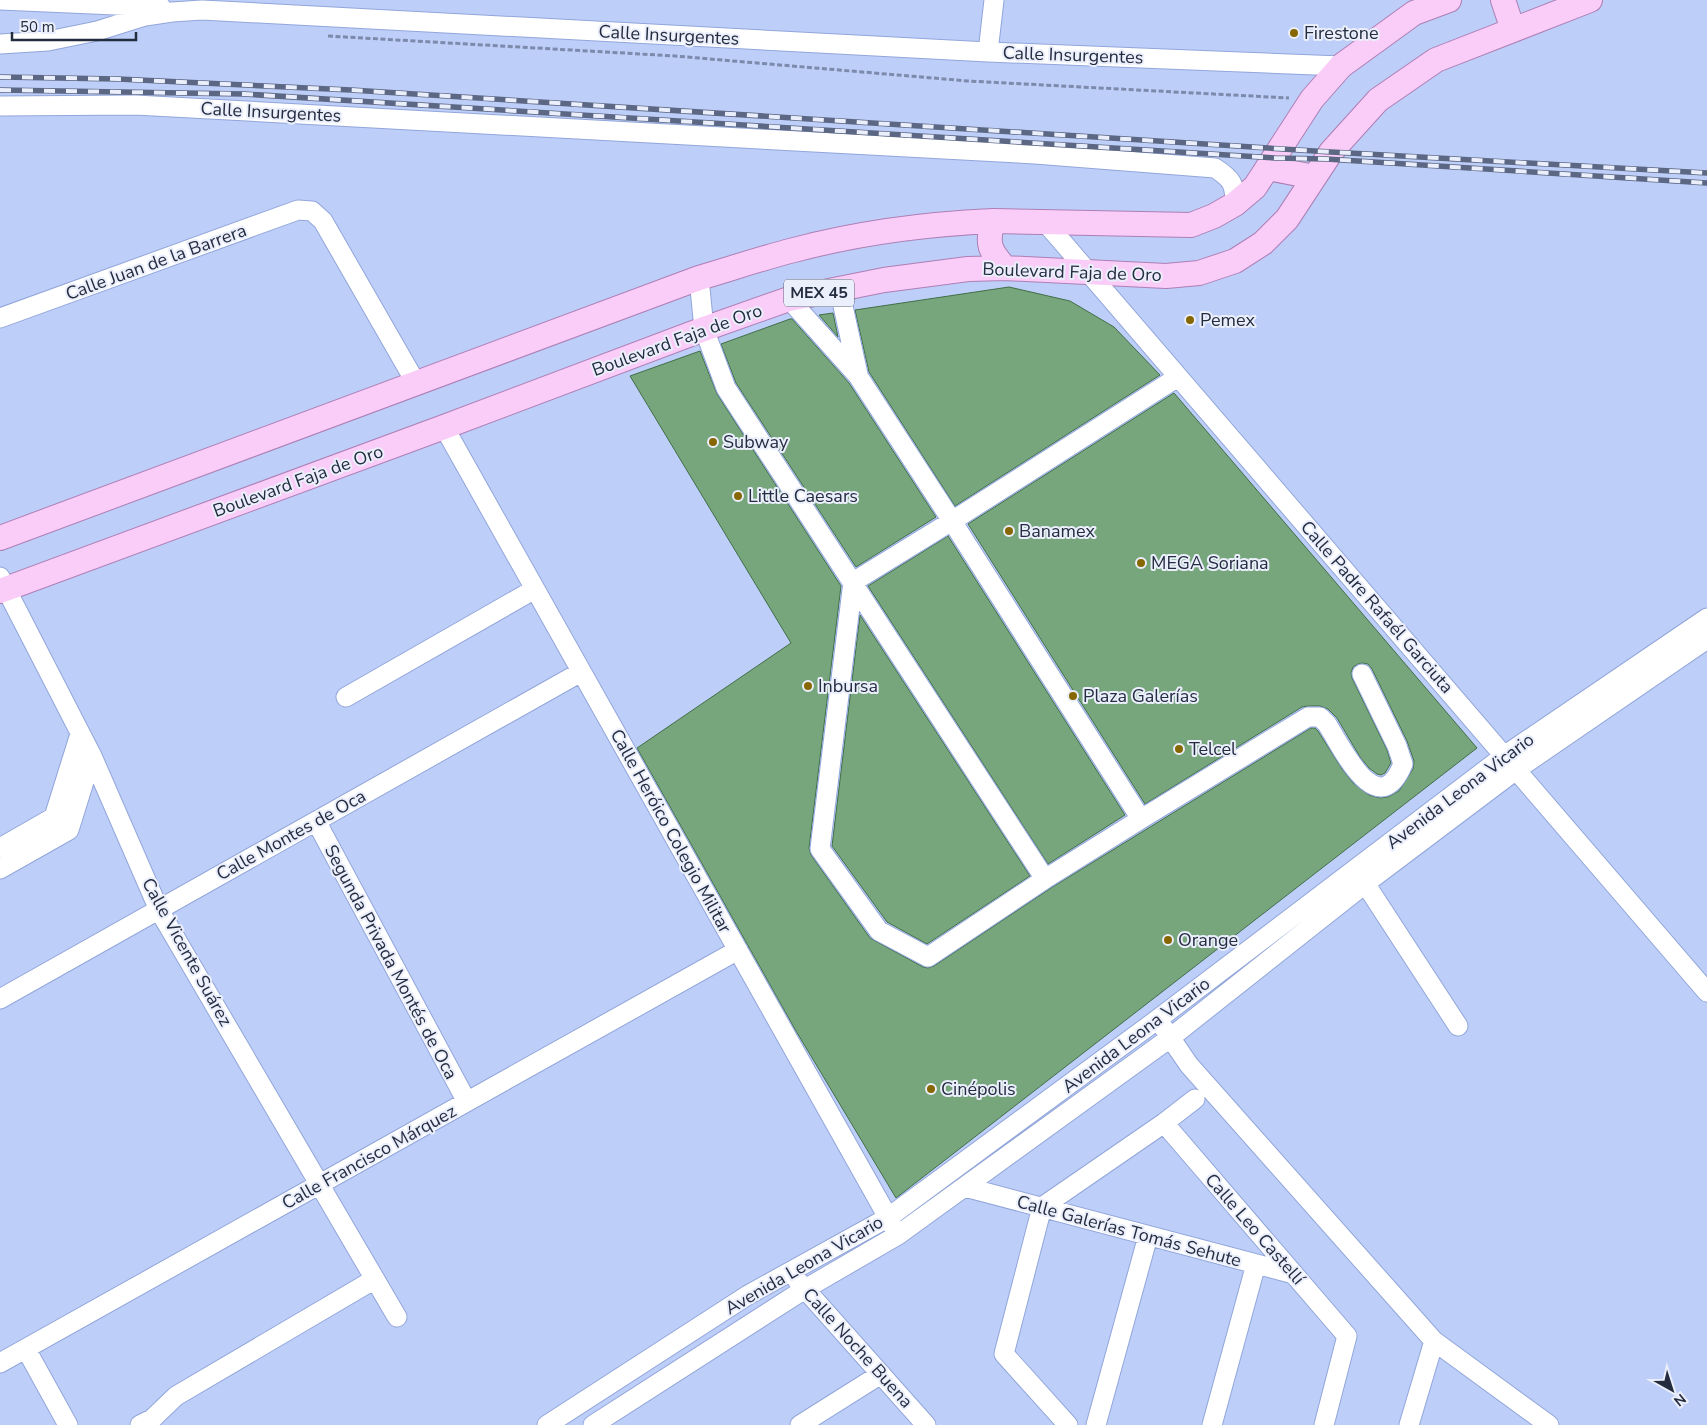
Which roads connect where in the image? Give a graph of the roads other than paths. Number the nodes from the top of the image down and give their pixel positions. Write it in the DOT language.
graph roads {
  1 [pos="0,0"];
  2 [pos="994,0"];
  3 [pos="1449,0"];
  4 [pos="1503,0"];
  5 [pos="1590,0"];
  6 [pos="202,10"];
  7 [pos="1513,30"];
  8 [pos="0,44"];
  9 [pos="988,52"];
  10 [pos="1341,66"];
  11 [pos="0,106"];
  12 [pos="1268,168"];
  13 [pos="1314,177"];
  14 [pos="1235,204"];
  15 [pos="993,221"];
  16 [pos="1046,223"];
  17 [pos="1005,268"];
  18 [pos="1089,273"];
  19 [pos="699,278"];
  20 [pos="839,288"];
  21 [pos="789,299"];
  22 [pos="0,318"];
  23 [pos="704,329"];
  24 [pos="858,376"];
  25 [pos="1178,377"];
  26 [pos="416,383"];
  27 [pos="444,427"];
  28 [pos="952,521"];
  29 [pos="0,538"];
  30 [pos="853,582"];
  31 [pos="2,585"];
  32 [pos="535,589"];
  33 [pos="1707,618"];
  34 [pos="1707,639"];
  35 [pos="581,672"];
  36 [pos="1362,674"];
  37 [pos="346,697"];
  38 [pos="80,734"];
  39 [pos="92,756"];
  40 [pos="1510,763"];
  41 [pos="1141,819"];
  42 [pos="316,821"];
  43 [pos="0,848"];
  44 [pos="0,869"];
  45 [pos="1361,876"];
  46 [pos="1045,879"];
  47 [pos="159,910"];
  48 [pos="738,950"];
  49 [pos="1707,992"];
  50 [pos="0,999"];
  51 [pos="1158,1020"];
  52 [pos="1458,1026"];
  53 [pos="1170,1038"];
  54 [pos="1195,1099"];
  55 [pos="467,1102"];
  56 [pos="1164,1123"];
  57 [pos="320,1185"];
  58 [pos="965,1187"];
  59 [pos="1042,1208"];
  60 [pos="888,1217"];
  61 [pos="898,1235"];
  62 [pos="1148,1236"];
  63 [pos="1256,1264"];
  64 [pos="790,1272"];
  65 [pos="1294,1274"];
  66 [pos="375,1278"];
  67 [pos="805,1289"];
  68 [pos="397,1317"];
  69 [pos="1434,1341"];
  70 [pos="26,1349"];
  71 [pos="0,1363"];
  72 [pos="881,1374"];
  73 [pos="557,1422"];
  74 [pos="809,1423"];
  75 [pos="68,1425"];
  76 [pos="140,1425"];
  77 [pos="593,1425"];
  78 [pos="926,1425"];
  79 [pos="1068,1425"];
  80 [pos="1096,1425"];
  81 [pos="1212,1425"];
  82 [pos="1324,1425"];
  83 [pos="1409,1425"];
  84 [pos="1549,1425"];
  1 -- 6 [label="street"];
  2 -- 9 [label="street"];
  3 -- 10 [label="main road, MEX 45"];
  4 -- 7 [label="main road"];
  5 -- 7 [label="main road, Boulevard Faja de Oro / MEX 45"];
  6 -- 8 [label="street, Calle Insurgentes"];
  6 -- 9 [label="street, Calle Insurgentes"];
  7 -- 13 [label="main road, Boulevard Faja de Oro / MEX 45"];
  9 -- 10 [label="street, Calle Insurgentes"];
  10 -- 12 [label="main road, MEX 45"];
  11 -- 14 [label="street, Calle Insurgentes"];
  12 -- 13 [label="main road"];
  12 -- 14 [label="main road, MEX 45"];
  13 -- 18 [label="main road, Boulevard Faja de Oro / MEX 45"];
  14 -- 16 [label="main road, MEX 45"];
  15 -- 16 [label="main road, MEX 45"];
  15 -- 17 [label="main road"];
  15 -- 19 [label="main road, MEX 45"];
  16 -- 18 [label="street, Calle Padre Rafaél Garciuta"];
  17 -- 18 [label="main road, Boulevard Faja de Oro / MEX 45"];
  17 -- 20 [label="main road, Boulevard Faja de Oro / MEX 45"];
  18 -- 25 [label="street, Calle Padre Rafaél Garciuta"];
  19 -- 23 [label="street"];
  19 -- 26 [label="main road, MEX 45"];
  20 -- 21 [label="main road, Boulevard Faja de Oro / MEX 45"];
  20 -- 24 [label="street"];
  21 -- 23 [label="main road, Boulevard Faja de Oro / MEX 45"];
  21 -- 24 [label="street"];
  22 -- 26 [label="street, Calle Juan de la Barrera"];
  23 -- 27 [label="main road, Boulevard Faja de Oro / MEX 45"];
  23 -- 30 [label="street"];
  24 -- 28 [label="street"];
  25 -- 28 [label="street"];
  25 -- 40 [label="street, Calle Padre Rafaél Garciuta"];
  26 -- 29 [label="main road, MEX 45"];
  27 -- 31 [label="main road, Boulevard Faja de Oro / MEX 45"];
  27 -- 32 [label="street, Calle Heróico Colegio Militar"];
  28 -- 30 [label="street"];
  28 -- 41 [label="street"];
  30 -- 46 [label="street"];
  30 -- 46 [label="street"];
  31 -- 38 [label="street, Calle Vicente Suárez"];
  32 -- 35 [label="street, Calle Heróico Colegio Militar"];
  32 -- 37 [label="street"];
  33 -- 40 [label="street, Avenida Leona Vicario"];
  34 -- 40 [label="street, Avenida Leona Vicario"];
  35 -- 42 [label="street, Calle Montes de Oca"];
  35 -- 48 [label="street, Calle Heróico Colegio Militar"];
  36 -- 41 [label="street"];
  38 -- 39 [label="street, Calle Vicente Suárez"];
  38 -- 43 [label="street"];
  39 -- 44 [label="street"];
  39 -- 47 [label="street, Calle Vicente Suárez"];
  40 -- 45 [label="street, Avenida Leona Vicario"];
  40 -- 49 [label="street, Calle Padre Rafaél Garciuta"];
  41 -- 46 [label="street"];
  42 -- 47 [label="street, Calle Montes de Oca"];
  42 -- 55 [label="street, Segunda Privada Montés de Oca"];
  45 -- 51 [label="street, Avenida Leona Vicario"];
  45 -- 52 [label="street"];
  45 -- 53 [label="street, Avenida Leona Vicario"];
  47 -- 50 [label="street, Calle Montes de Oca"];
  47 -- 57 [label="street, Calle Vicente Suárez"];
  48 -- 55 [label="street, Calle Francisco Márquez"];
  48 -- 60 [label="street, Calle Heróico Colegio Militar"];
  51 -- 53 [label="street"];
  51 -- 60 [label="street, Avenida Leona Vicario"];
  53 -- 58 [label="street, Avenida Leona Vicario"];
  53 -- 69 [label="street"];
  54 -- 56 [label="street"];
  55 -- 57 [label="street, Calle Francisco Márquez"];
  56 -- 59 [label="street"];
  56 -- 65 [label="street, Calle Leo Castellí"];
  57 -- 66 [label="street, Calle Vicente Suárez"];
  57 -- 70 [label="street, Calle Francisco Márquez"];
  58 -- 59 [label="street, Calle Galerías Tomás Sehute"];
  58 -- 61 [label="street, Avenida Leona Vicario"];
  59 -- 62 [label="street, Calle Galerías Tomás Sehute"];
  59 -- 79 [label="street"];
  60 -- 61 [label="street, Calle Heróico Colegio Militar"];
  60 -- 64 [label="street, Avenida Leona Vicario"];
  61 -- 67 [label="street, Avenida Leona Vicario"];
  62 -- 63 [label="street, Calle Galerías Tomás Sehute"];
  62 -- 80 [label="street"];
  63 -- 65 [label="street, Calle Galerías Tomás Sehute"];
  63 -- 81 [label="street"];
  64 -- 67 [label="street, Calle Noche Buena"];
  64 -- 73 [label="street, Avenida Leona Vicario"];
  65 -- 82 [label="street, Calle Leo Castellí"];
  66 -- 68 [label="street, Calle Vicente Suárez"];
  66 -- 76 [label="street"];
  67 -- 72 [label="street, Calle Noche Buena"];
  67 -- 77 [label="street, Avenida Leona Vicario"];
  69 -- 83 [label="street"];
  69 -- 84 [label="street"];
  70 -- 71 [label="street, Calle Francisco Márquez"];
  70 -- 75 [label="street"];
  72 -- 74 [label="street"];
  72 -- 78 [label="street, Calle Noche Buena"];
}
